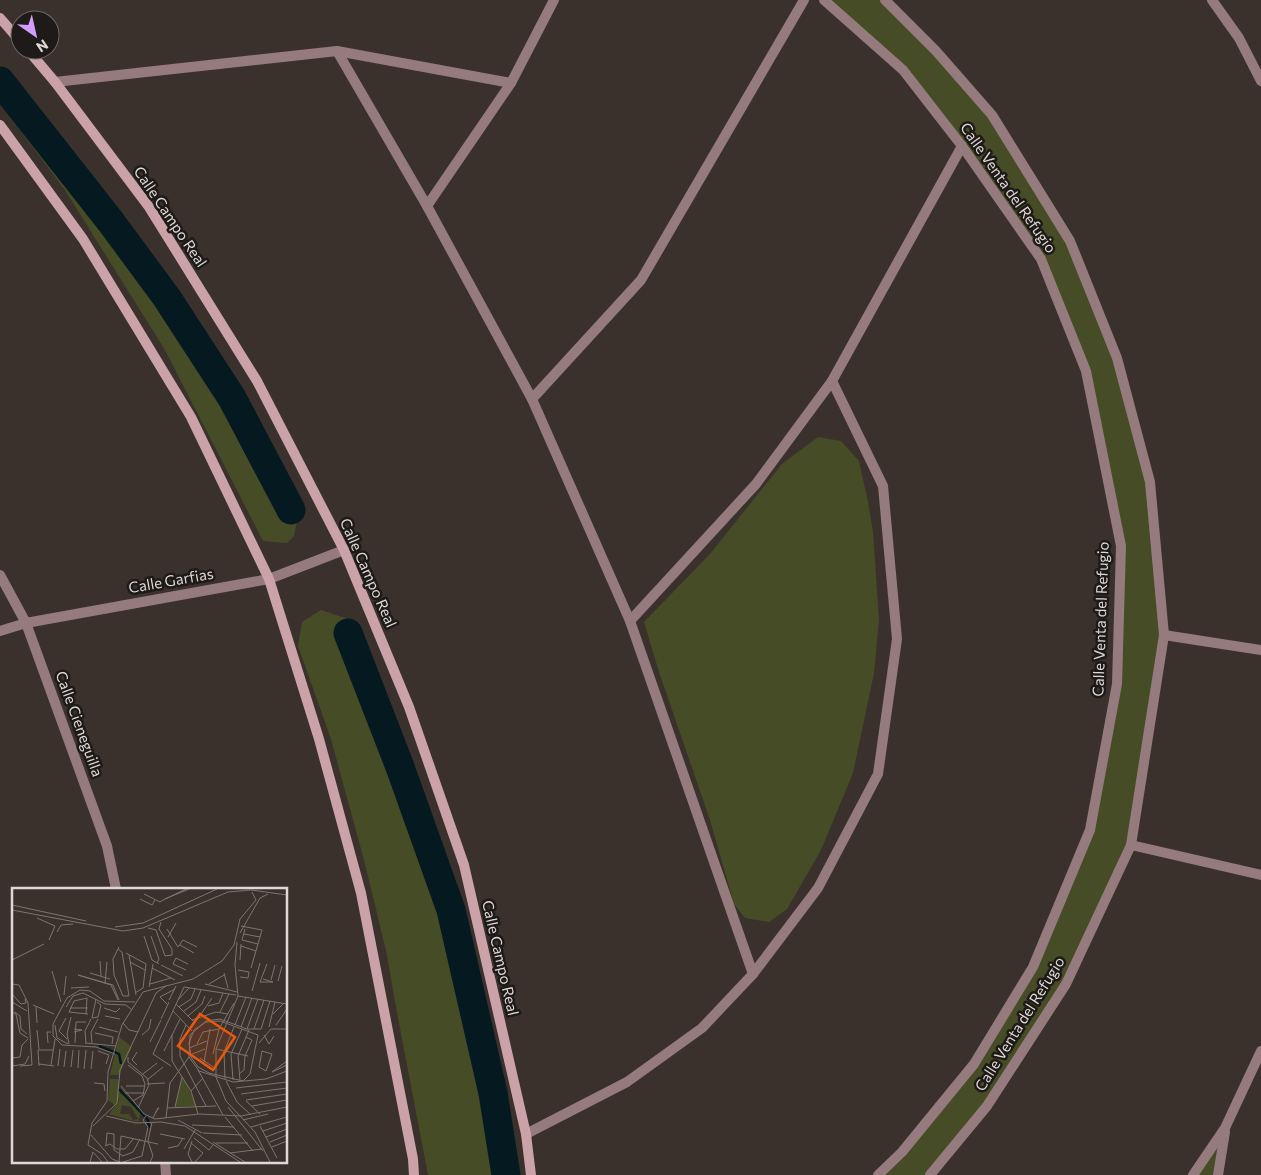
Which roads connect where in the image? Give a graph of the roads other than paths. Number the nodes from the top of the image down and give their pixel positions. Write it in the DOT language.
graph roads {
  1 [pos="554,0"];
  2 [pos="804,0"];
  3 [pos="824,0"];
  4 [pos="885,0"];
  5 [pos="1212,0"];
  6 [pos="0,18"];
  7 [pos="10,30"];
  8 [pos="337,51"];
  9 [pos="36,60"];
  10 [pos="1261,81"];
  11 [pos="55,82"];
  12 [pos="510,82"];
  13 [pos="0,125"];
  14 [pos="962,146"];
  15 [pos="427,206"];
  16 [pos="832,381"];
  17 [pos="532,399"];
  18 [pos="344,550"];
  19 [pos="0,575"];
  20 [pos="268,579"];
  21 [pos="630,622"];
  22 [pos="26,623"];
  23 [pos="0,631"];
  24 [pos="1164,635"];
  25 [pos="1261,650"];
  26 [pos="1131,844"];
  27 [pos="1261,875"];
  28 [pos="116,888"];
  29 [pos="753,974"];
  30 [pos="1261,1051"];
  31 [pos="1226,1128"];
  32 [pos="526,1134"];
  33 [pos="165,1162"];
  34 [pos="166,1175"];
  35 [pos="414,1175"];
  36 [pos="532,1175"];
  37 [pos="878,1175"];
  38 [pos="930,1175"];
  39 [pos="1193,1175"];
  40 [pos="1218,1175"];
  1 -- 12 [label="street"];
  2 -- 17 [label="street"];
  3 -- 14 [label="street, Calle Venta del Refugio"];
  4 -- 24 [label="street, Calle Venta del Refugio"];
  5 -- 10 [label="street"];
  6 -- 7 [label="street"];
  8 -- 11 [label="street"];
  8 -- 12 [label="street"];
  8 -- 15 [label="street"];
  9 -- 11 [label="street, Calle Campo Real"];
  11 -- 18 [label="street, Calle Campo Real"];
  12 -- 15 [label="street"];
  13 -- 20 [label="street"];
  14 -- 16 [label="street"];
  14 -- 37 [label="street, Calle Venta del Refugio"];
  15 -- 17 [label="street"];
  16 -- 21 [label="street"];
  16 -- 29 [label="street"];
  17 -- 21 [label="street"];
  18 -- 20 [label="street, Calle Garfias"];
  18 -- 32 [label="street, Calle Campo Real"];
  19 -- 22 [label="street, Calle Cieneguilla"];
  20 -- 22 [label="street, Calle Garfias"];
  20 -- 35 [label="street"];
  21 -- 29 [label="street"];
  22 -- 23 [label="street, Calle Garfias"];
  22 -- 28 [label="street, Calle Cieneguilla"];
  24 -- 25 [label="street"];
  24 -- 26 [label="street, Calle Venta del Refugio"];
  26 -- 27 [label="street"];
  26 -- 38 [label="street, Calle Venta del Refugio"];
  29 -- 32 [label="street"];
  30 -- 31 [label="street"];
  31 -- 39 [label="street"];
  31 -- 40 [label="street"];
  32 -- 36 [label="street, Calle Campo Real"];
  33 -- 34 [label="street"];
}
